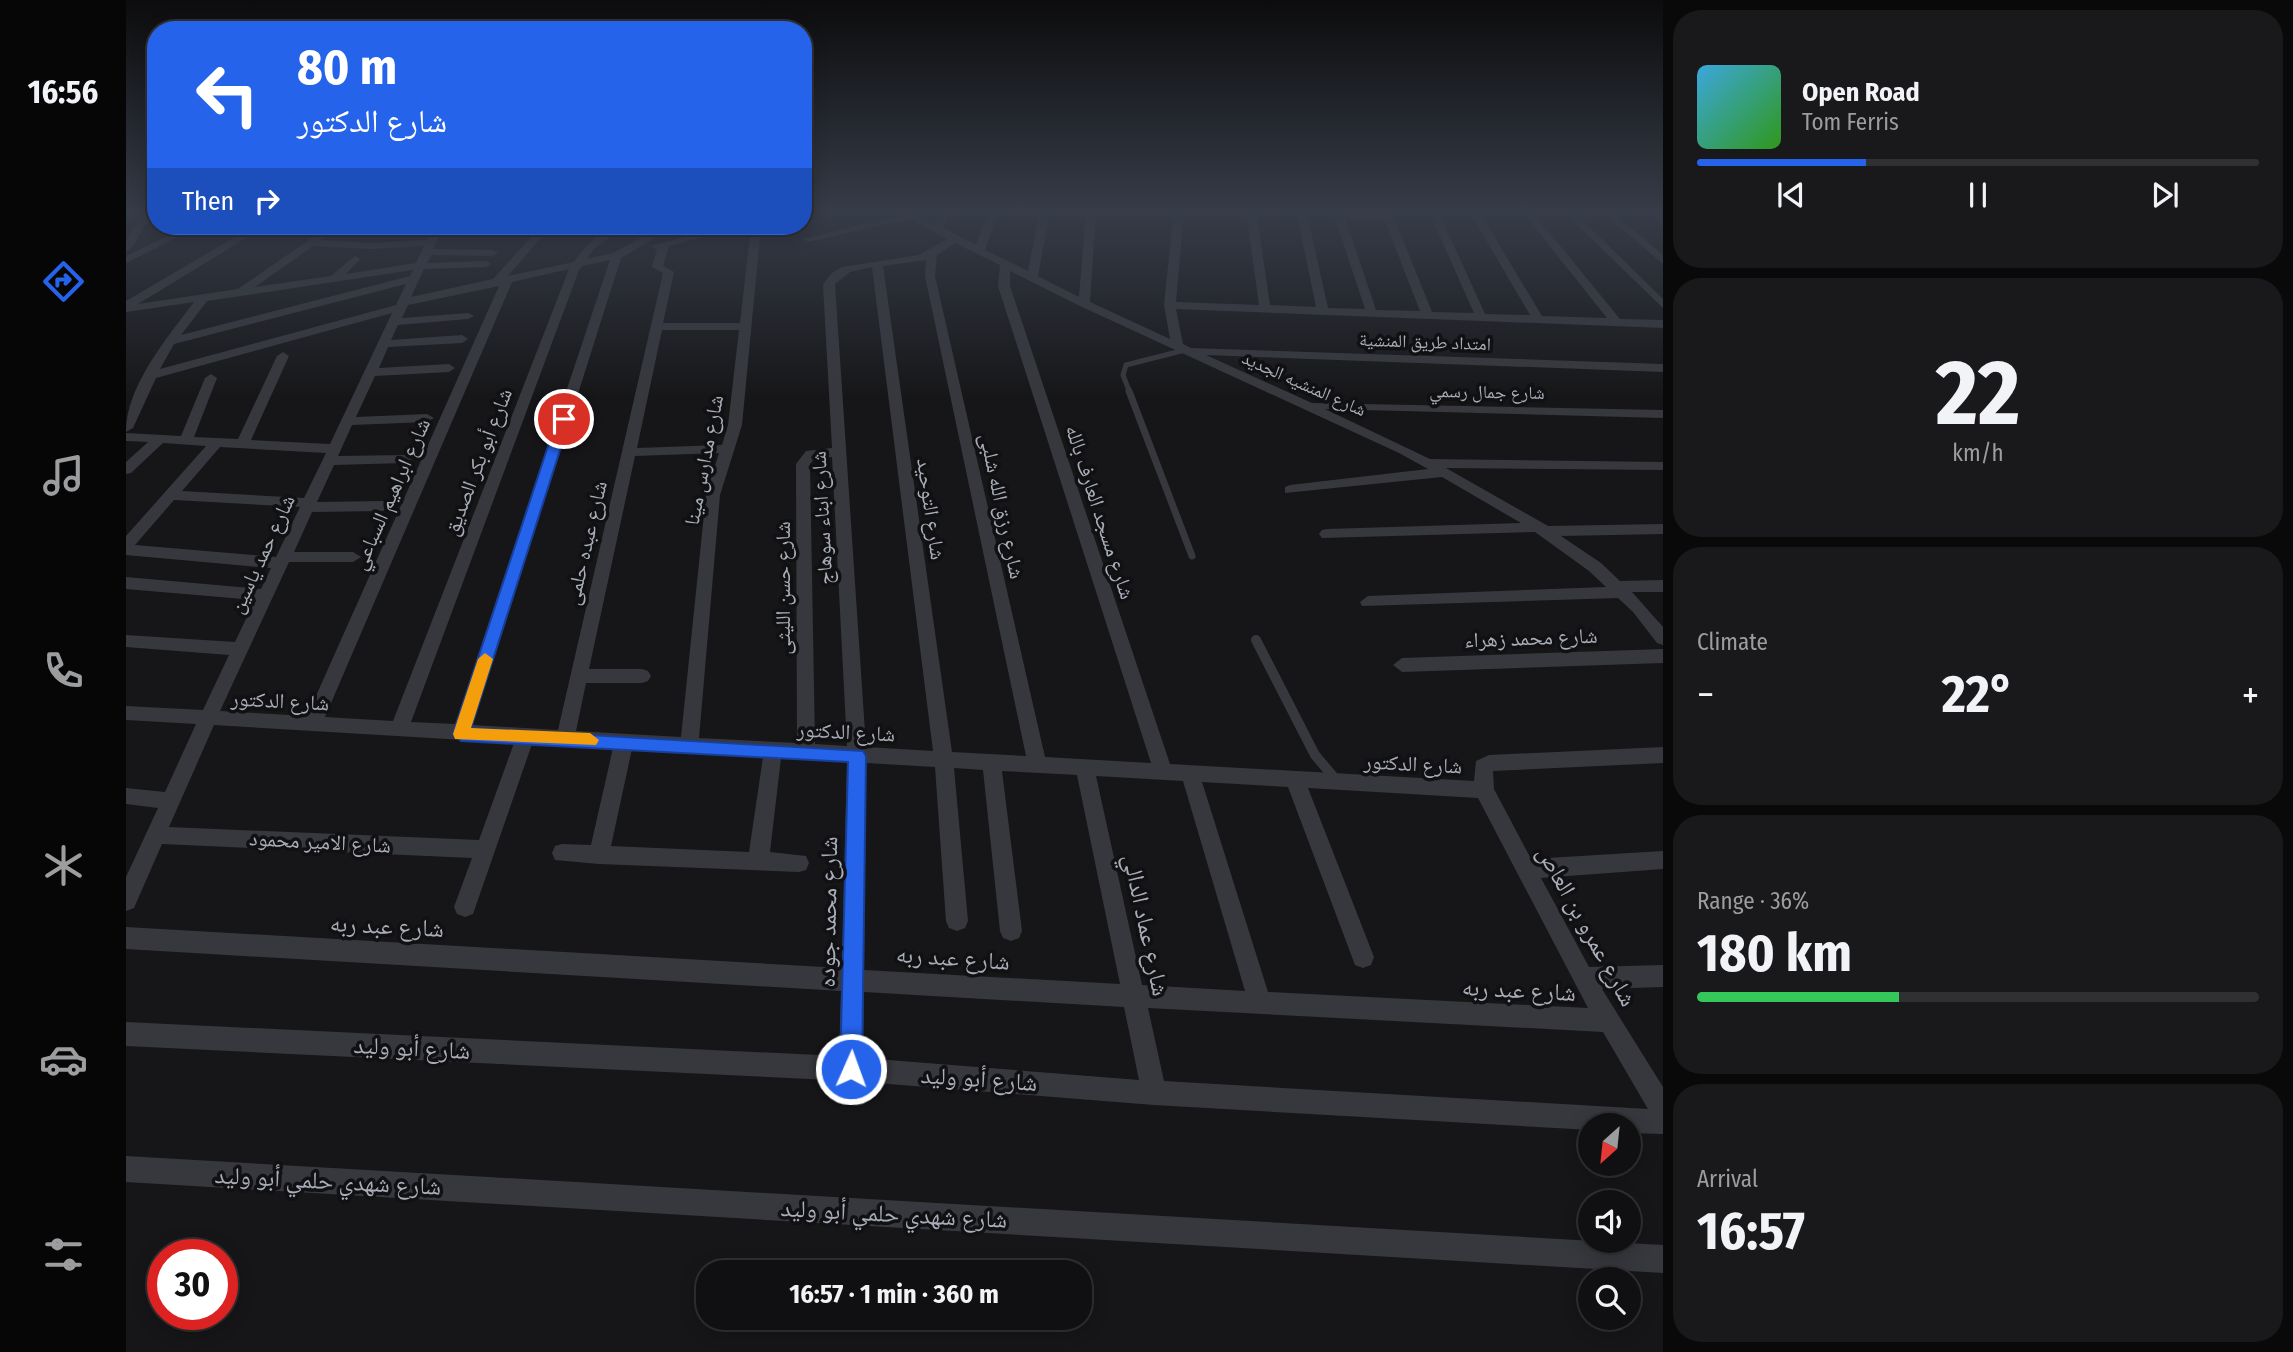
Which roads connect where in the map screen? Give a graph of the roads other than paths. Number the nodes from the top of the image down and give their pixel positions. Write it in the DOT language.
graph roads {
  1 [pos="183,273"];
  2 [pos="268,273"];
  3 [pos="340,273"];
  4 [pos="353,273"];
  5 [pos="361,273"];
  6 [pos="417,273"];
  7 [pos="509,273"];
  8 [pos="541,273"];
  9 [pos="574,273"];
  10 [pos="611,273"];
  11 [pos="669,273"];
  12 [pos="751,273"];
  13 [pos="844,273"];
  14 [pos="878,273"];
  15 [pos="930,273"];
  16 [pos="1005,273"];
  17 [pos="1024,273"];
  18 [pos="1033,273"];
  19 [pos="1086,273"];
  20 [pos="1173,273"];
  21 [pos="1260,273"];
  22 [pos="1315,273"];
  23 [pos="1358,273"];
  24 [pos="1410,273"];
  25 [pos="1462,273"];
  26 [pos="1512,273"];
  27 [pos="1577,273"];
  28 [pos="1631,273"];
  29 [pos="1032,277"];
  30 [pos="334,279"];
  31 [pos="502,282"];
  32 [pos="240,293"];
  33 [pos="203,298"];
  34 [pos="1084,303"];
  35 [pos="403,304"];
  36 [pos="1170,305"];
  37 [pos="1663,305"];
  38 [pos="126,308"];
  39 [pos="1265,309"];
  40 [pos="1324,312"];
  41 [pos="1372,314"];
  42 [pos="468,316"];
  43 [pos="1428,317"];
  44 [pos="1482,318"];
  45 [pos="1539,320"];
  46 [pos="395,322"];
  47 [pos="1616,322"];
  48 [pos="1663,324"];
  49 [pos="747,326"];
  50 [pos="657,327"];
  51 [pos="462,339"];
  52 [pos="169,342"];
  53 [pos="385,344"];
  54 [pos="1181,349"];
  55 [pos="283,356"];
  56 [pos="449,368"];
  57 [pos="1663,368"];
  58 [pos="372,372"];
  59 [pos="152,375"];
  60 [pos="211,378"];
  61 [pos="1309,405"];
  62 [pos="1663,414"];
  63 [pos="427,418"];
  64 [pos="348,421"];
  65 [pos="126,428"];
  66 [pos="126,437"];
  67 [pos="158,440"];
  68 [pos="186,441"];
  69 [pos="217,442"];
  70 [pos="243,443"];
  71 [pos="727,449"];
  72 [pos="628,452"];
  73 [pos="840,453"];
  74 [pos="332,455"];
  75 [pos="405,459"];
  76 [pos="1428,463"];
  77 [pos="1663,466"];
  78 [pos="126,470"];
  79 [pos="1445,472"];
  80 [pos="1290,490"];
  81 [pos="170,495"];
  82 [pos="308,505"];
  83 [pos="383,506"];
  84 [pos="1544,529"];
  85 [pos="1663,529"];
  86 [pos="1327,534"];
  87 [pos="126,548"];
  88 [pos="1192,556"];
  89 [pos="354,557"];
  90 [pos="283,560"];
  91 [pos="126,583"];
  92 [pos="1663,586"];
  93 [pos="1620,590"];
  94 [pos="266,595"];
  95 [pos="1368,603"];
  96 [pos="1663,639"];
  97 [pos="1256,640"];
  98 [pos="126,641"];
  99 [pos="240,649"];
  100 [pos="1663,656"];
  101 [pos="1402,665"];
  102 [pos="578,676"];
  103 [pos="642,676"];
  104 [pos="126,713"];
  105 [pos="207,720"];
  106 [pos="313,724"];
  107 [pos="399,730"];
  108 [pos="461,734"];
  109 [pos="525,737"];
  110 [pos="565,739"];
  111 [pos="624,742"];
  112 [pos="689,745"];
  113 [pos="774,751"];
  114 [pos="806,753"];
  115 [pos="1663,755"];
  116 [pos="857,756"];
  117 [pos="944,761"];
  118 [pos="992,763"];
  119 [pos="1037,765"];
  120 [pos="1086,768"];
  121 [pos="1163,772"];
  122 [pos="1190,774"];
  123 [pos="1295,780"];
  124 [pos="1338,782"];
  125 [pos="1484,790"];
  126 [pos="126,796"];
  127 [pos="171,801"];
  128 [pos="155,835"];
  129 [pos="485,849"];
  130 [pos="562,853"];
  131 [pos="599,855"];
  132 [pos="1663,860"];
  133 [pos="758,862"];
  134 [pos="799,863"];
  135 [pos="1526,869"];
  136 [pos="126,900"];
  137 [pos="465,907"];
  138 [pos="957,920"];
  139 [pos="1011,931"];
  140 [pos="126,938"];
  141 [pos="1363,957"];
  142 [pos="1663,976"];
  143 [pos="854,978"];
  144 [pos="1583,978"];
  145 [pos="1134,996"];
  146 [pos="1261,1005"];
  147 [pos="1609,1021"];
  148 [pos="126,1034"];
  149 [pos="851,1069"];
  150 [pos="1154,1093"];
  151 [pos="1663,1110"];
  152 [pos="1663,1122"];
  153 [pos="126,1169"];
  154 [pos="1663,1259"];
  1 -- 38 [label="street"];
  2 -- 32 [label="street"];
  3 -- 30 [label="street"];
  4 -- 30 [label="street"];
  5 -- 52 [label="street"];
  6 -- 35 [label="street, شارع حمد ياسين"];
  7 -- 31 [label="street, شارع ابراهيم السباعي"];
  8 -- 31 [label="street"];
  9 -- 107 [label="street, شارع أبو بكر الصديق"];
  10 -- 108 [label="street"];
  11 -- 50 [label="street, شارع عبده حلمى"];
  12 -- 49 [label="street, شارع مدارس مينا"];
  13 -- 73 [label="street, شارع ابناء سوهاج"];
  14 -- 117 [label="street, شارع التوحيد"];
  15 -- 119 [label="street, شارع رزق الله شلبى"];
  16 -- 121 [label="street, شارع مسجد العارف بالله"];
  17 -- 29 [label="street, شارع المنشيه الجديد"];
  18 -- 29 [label="street"];
  19 -- 34 [label="street"];
  20 -- 36 [label="street"];
  21 -- 39 [label="street"];
  22 -- 40 [label="street"];
  23 -- 41 [label="street"];
  24 -- 43 [label="street"];
  25 -- 44 [label="street"];
  26 -- 45 [label="street"];
  27 -- 47 [label="street"];
  28 -- 37 [label="street"];
  29 -- 34 [label="street, شارع المنشيه الجديد"];
  30 -- 32 [label="street"];
  31 -- 35 [label="street"];
  31 -- 106 [label="street, شارع ابراهيم السباعي"];
  32 -- 33 [label="street"];
  33 -- 38 [label="street"];
  33 -- 52 [label="street"];
  34 -- 54 [label="street, شارع المنشيه الجديد"];
  35 -- 46 [label="street, شارع حمد ياسين"];
  35 -- 59 [label="street"];
  36 -- 39 [label="street"];
  36 -- 54 [label="street"];
  39 -- 40 [label="street"];
  40 -- 41 [label="street"];
  41 -- 43 [label="street"];
  42 -- 46 [label="street"];
  43 -- 44 [label="street"];
  44 -- 45 [label="street"];
  45 -- 47 [label="street"];
  46 -- 53 [label="street, شارع حمد ياسين"];
  47 -- 48 [label="street"];
  49 -- 50 [label="street"];
  49 -- 71 [label="street, شارع مدارس مينا"];
  50 -- 72 [label="street, شارع عبده حلمى"];
  51 -- 53 [label="street"];
  52 -- 59 [label="street"];
  53 -- 58 [label="street, شارع حمد ياسين"];
  54 -- 57 [label="street, امتداد طريق المنشية"];
  54 -- 61 [label="street, شارع المنشيه الجديد"];
  54 -- 88 [label="lane"];
  55 -- 70 [label="street"];
  56 -- 58 [label="street"];
  58 -- 64 [label="street, شارع حمد ياسين"];
  59 -- 65 [label="street"];
  60 -- 68 [label="street"];
  61 -- 62 [label="street, شارع جمال رسمي"];
  61 -- 76 [label="street, شارع المنشيه الجديد"];
  63 -- 64 [label="street"];
  64 -- 74 [label="street, شارع حمد ياسين"];
  66 -- 67 [label="street"];
  67 -- 68 [label="street"];
  67 -- 78 [label="street"];
  68 -- 69 [label="street"];
  69 -- 70 [label="street"];
  69 -- 81 [label="street"];
  70 -- 74 [label="street"];
  71 -- 72 [label="street"];
  71 -- 112 [label="street, شارع مدارس مينا"];
  72 -- 102 [label="street, شارع عبده حلمى"];
  73 -- 114 [label="street, شارع حسن الليثى"];
  73 -- 116 [label="street, شارع ابناء سوهاج"];
  74 -- 75 [label="street"];
  74 -- 82 [label="street, شارع حمد ياسين"];
  76 -- 77 [label="street"];
  76 -- 79 [label="street, شارع المنشيه الجديد"];
  79 -- 80 [label="street"];
  79 -- 84 [label="street, شارع المنشيه الجديد"];
  81 -- 82 [label="street"];
  81 -- 87 [label="street"];
  82 -- 83 [label="street"];
  82 -- 90 [label="street, شارع حمد ياسين"];
  84 -- 85 [label="street"];
  84 -- 86 [label="street"];
  84 -- 93 [label="street, شارع المنشيه الجديد"];
  87 -- 90 [label="street"];
  89 -- 90 [label="street"];
  90 -- 94 [label="street, شارع حمد ياسين"];
  91 -- 94 [label="street"];
  92 -- 93 [label="street"];
  93 -- 95 [label="street"];
  93 -- 96 [label="street, شارع المنشيه الجديد"];
  94 -- 99 [label="street, شارع حمد ياسين"];
  97 -- 124 [label="lane"];
  98 -- 99 [label="street"];
  99 -- 105 [label="street, شارع حمد ياسين"];
  100 -- 101 [label="street, شارع محمد زهراء"];
  102 -- 103 [label="street"];
  102 -- 110 [label="street, شارع عبده حلمى"];
  104 -- 105 [label="street, شارع الدكتور"];
  105 -- 106 [label="street, شارع الدكتور"];
  105 -- 127 [label="street, شارع حمد ياسين"];
  106 -- 107 [label="street, شارع الدكتور"];
  107 -- 108 [label="street, شارع الدكتور"];
  108 -- 109 [label="street, شارع الدكتور"];
  109 -- 110 [label="street, شارع الدكتور"];
  109 -- 129 [label="street"];
  110 -- 111 [label="street, شارع الدكتور"];
  111 -- 112 [label="street, شارع الدكتور"];
  111 -- 131 [label="street"];
  112 -- 113 [label="street, شارع الدكتور"];
  113 -- 114 [label="street, شارع الدكتور"];
  113 -- 133 [label="street"];
  114 -- 116 [label="street, شارع الدكتور"];
  115 -- 125 [label="street"];
  116 -- 117 [label="street, شارع الدكتور"];
  116 -- 143 [label="street, شارع محمد جوده"];
  117 -- 118 [label="street, شارع الدكتور"];
  117 -- 138 [label="street, شارع التوحيد"];
  118 -- 119 [label="street, شارع الدكتور"];
  118 -- 139 [label="street"];
  119 -- 120 [label="street, شارع الدكتور"];
  120 -- 121 [label="street, شارع الدكتور"];
  120 -- 145 [label="street, شارع عماد الدالي"];
  121 -- 122 [label="street, شارع الدكتور"];
  122 -- 123 [label="street, شارع الدكتور"];
  122 -- 146 [label="street"];
  123 -- 124 [label="street, شارع الدكتور"];
  123 -- 141 [label="street"];
  124 -- 125 [label="street, شارع الدكتور"];
  125 -- 135 [label="street, شارع عمرو بن العاص"];
  126 -- 127 [label="street"];
  127 -- 128 [label="street, شارع حمد ياسين"];
  128 -- 129 [label="street, شارع الامير محمود"];
  128 -- 136 [label="street, شارع حمد ياسين"];
  129 -- 137 [label="street"];
  130 -- 131 [label="street"];
  131 -- 133 [label="street"];
  132 -- 135 [label="street"];
  133 -- 134 [label="street"];
  135 -- 144 [label="street, شارع عمرو بن العاص"];
  140 -- 143 [label="street, شارع عبد ربه"];
  142 -- 144 [label="street"];
  143 -- 145 [label="street, شارع عبد ربه"];
  143 -- 149 [label="street, شارع محمد جوده"];
  144 -- 147 [label="street, شارع عمرو بن العاص"];
  145 -- 146 [label="street, شارع عبد ربه"];
  145 -- 150 [label="street, شارع عماد الدالي"];
  146 -- 147 [label="street, شارع عبد ربه"];
  147 -- 151 [label="street, شارع عمرو بن العاص"];
  148 -- 149 [label="street, شارع أبو وليد"];
  149 -- 150 [label="street, شارع أبو وليد"];
  150 -- 152 [label="street, شارع أبو وليد"];
  153 -- 154 [label="street, شارع شهدي حلمي أبو وليد"];
}
